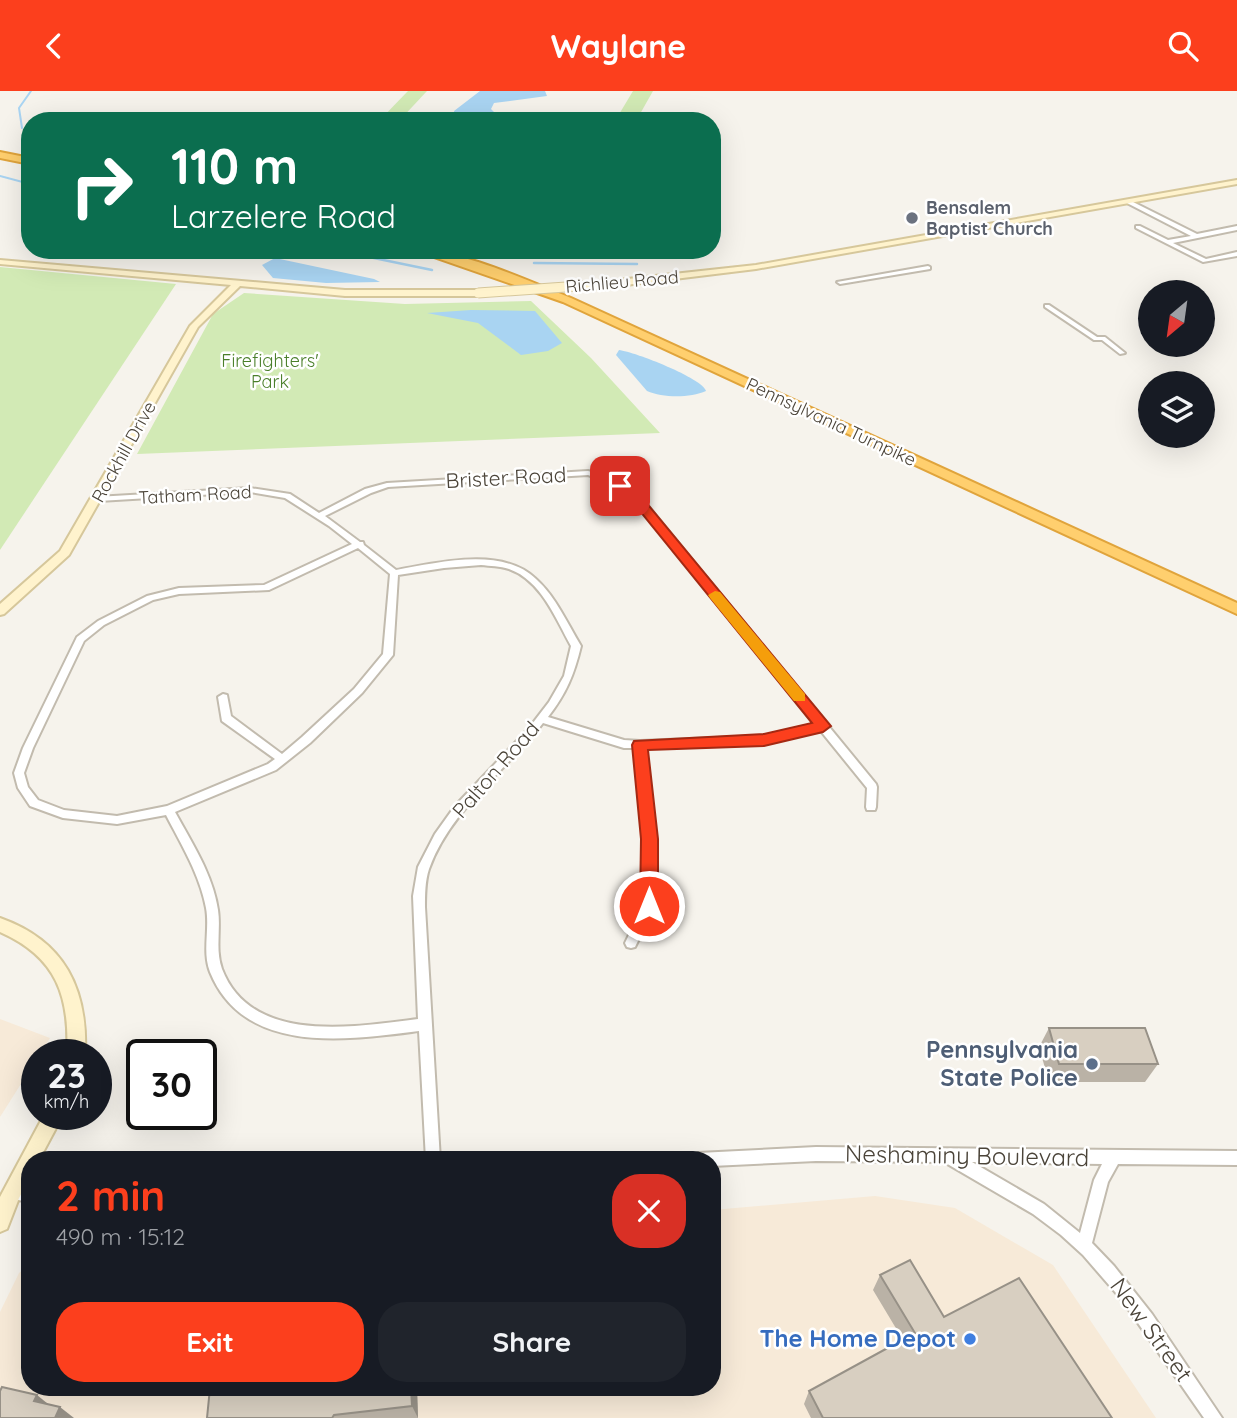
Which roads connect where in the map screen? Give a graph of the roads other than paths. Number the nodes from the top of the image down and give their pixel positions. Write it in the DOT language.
graph roads {
  1 [pos="0,153"];
  2 [pos="21,157"];
  3 [pos="1237,181"];
  4 [pos="1129,202"];
  5 [pos="1138,227"];
  6 [pos="1237,228"];
  7 [pos="1196,236"];
  8 [pos="1167,242"];
  9 [pos="1237,254"];
  10 [pos="448,259"];
  11 [pos="466,259"];
  12 [pos="0,263"];
  13 [pos="928,268"];
  14 [pos="840,282"];
  15 [pos="236,284"];
  16 [pos="1047,306"];
  17 [pos="1122,353"];
  18 [pos="99,499"];
  19 [pos="319,516"];
  20 [pos="360,544"];
  21 [pos="394,573"];
  22 [pos="1191,578"];
  23 [pos="1237,598"];
  24 [pos="1237,609"];
  25 [pos="0,611"];
  26 [pos="223,697"];
  27 [pos="541,719"];
  28 [pos="823,726"];
  29 [pos="640,745"];
  30 [pos="282,759"];
  31 [pos="872,807"];
  32 [pos="169,810"];
  33 [pos="0,925"];
  34 [pos="631,943"];
  35 [pos="425,1024"];
  36 [pos="76,1039"];
  37 [pos="46,1130"];
  38 [pos="35,1151"];
  39 [pos="432,1151"];
  40 [pos="947,1156"];
  41 [pos="1114,1157"];
  42 [pos="721,1158"];
  43 [pos="1237,1158"];
  44 [pos="21,1176"];
  45 [pos="10,1197"];
  46 [pos="0,1222"];
  47 [pos="1084,1245"];
  48 [pos="1214,1418"];
  1 -- 2 [label="highway"];
  3 -- 4 [label="main road, Richlieu Road"];
  4 -- 7 [label="street"];
  4 -- 15 [label="main road, Richlieu Road, bridge"];
  5 -- 8 [label="street"];
  6 -- 7 [label="street"];
  7 -- 8 [label="street"];
  8 -- 9 [label="street"];
  10 -- 24 [label="highway, Pennsylvania Turnpike"];
  11 -- 22 [label="highway, Pennsylvania Turnpike"];
  12 -- 15 [label="main road, Richlieu Road"];
  13 -- 14 [label="street"];
  15 -- 18 [label="main road, Rockhill Drive"];
  16 -- 17 [label="street"];
  18 -- 19 [label="street, Tatham Road"];
  18 -- 25 [label="main road, Rockhill Drive"];
  19 -- 20 [label="street, Tatham Road"];
  19 -- 28 [label="street, Brister Road"];
  20 -- 21 [label="street, Tatham Road"];
  20 -- 32 [label="street"];
  21 -- 27 [label="street, Palton Road"];
  21 -- 30 [label="street"];
  22 -- 23 [label="highway, Pennsylvania Turnpike"];
  26 -- 30 [label="street"];
  27 -- 29 [label="street"];
  27 -- 35 [label="street, Palton Road"];
  28 -- 29 [label="street"];
  28 -- 31 [label="street, Brister Road"];
  29 -- 34 [label="street"];
  30 -- 32 [label="street"];
  32 -- 35 [label="street"];
  33 -- 36 [label="main road"];
  35 -- 39 [label="street, Palton Road"];
  37 -- 38 [label="main road"];
  40 -- 41 [label="street, Neshaminy Boulevard"];
  40 -- 42 [label="street, Neshaminy Boulevard"];
  40 -- 47 [label="street, New Street"];
  41 -- 43 [label="street, Neshaminy Boulevard"];
  41 -- 47 [label="street"];
  44 -- 45 [label="main road"];
  45 -- 46 [label="main road"];
  47 -- 48 [label="street, New Street"];
}
